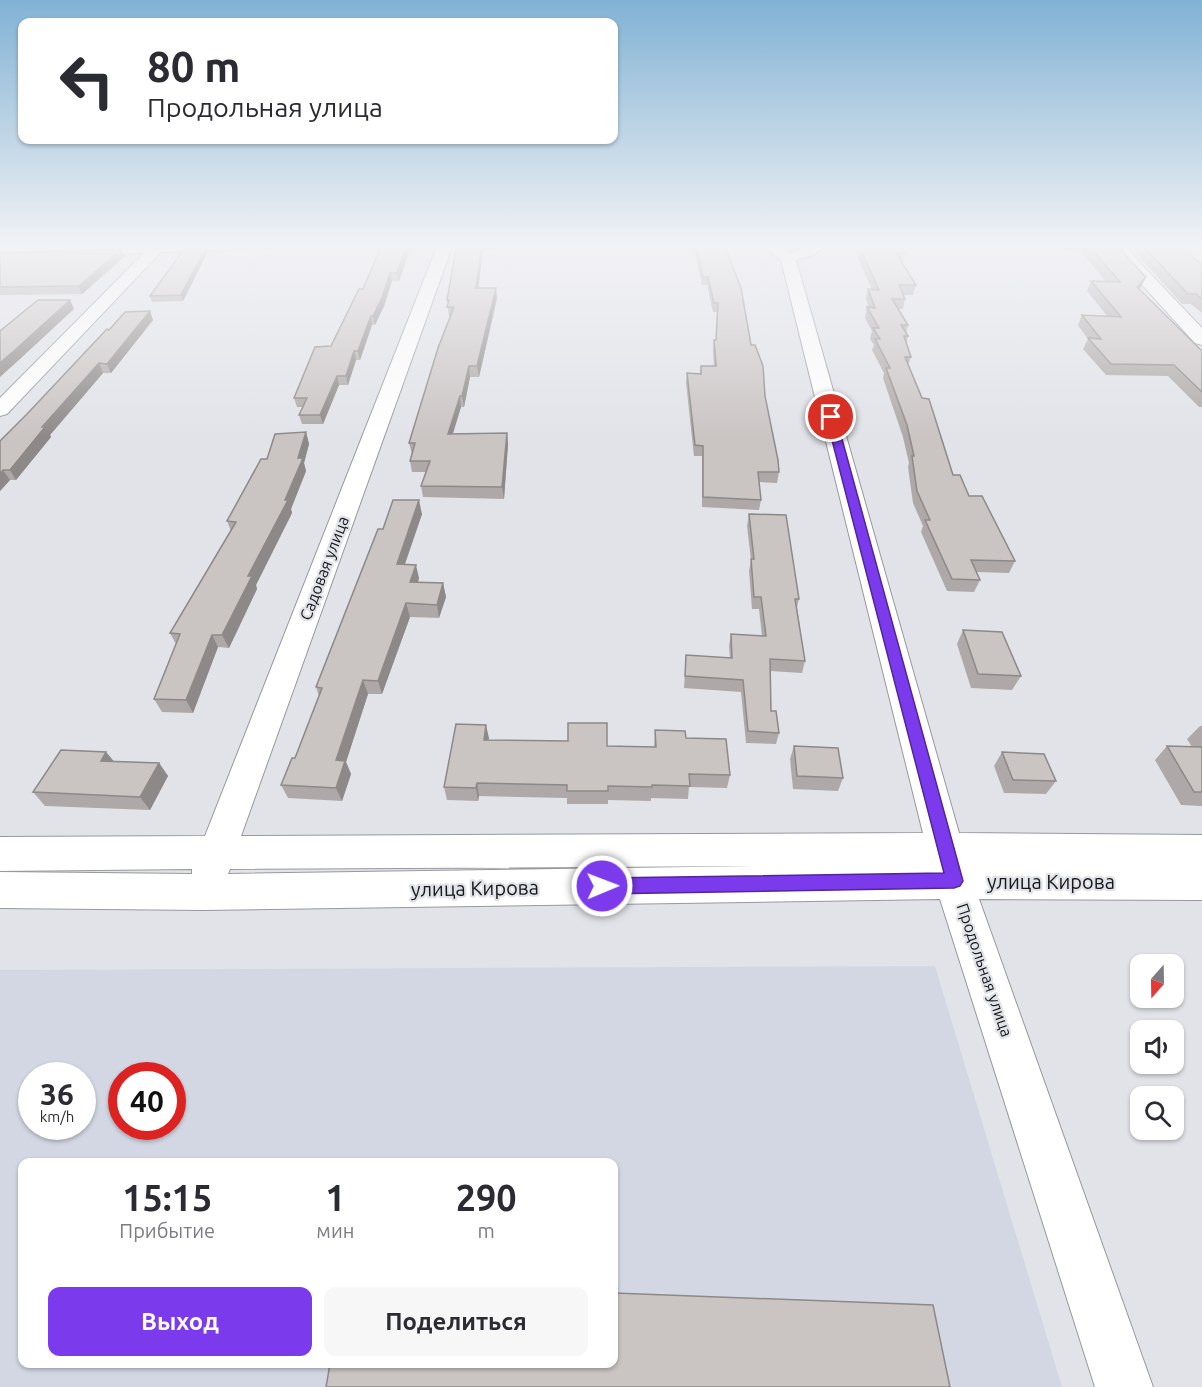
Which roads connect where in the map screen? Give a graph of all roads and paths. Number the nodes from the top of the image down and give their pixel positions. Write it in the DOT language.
graph roads {
  1 [pos="98,309"];
  2 [pos="421,309"];
  3 [pos="794,309"];
  4 [pos="1174,309"];
  5 [pos="1202,339"];
  6 [pos="0,410"];
  7 [pos="1202,851"];
  8 [pos="0,854"];
  9 [pos="215,854"];
  10 [pos="951,865"];
  11 [pos="1202,883"];
  12 [pos="0,890"];
  13 [pos="203,892"];
  14 [pos="1124,1387"];
  1 -- 6 [label="street"];
  2 -- 9 [label="street, Садовая улица"];
  3 -- 10 [label="street, Продольная улица"];
  4 -- 5 [label="street"];
  7 -- 10 [label="street, улица Кирова"];
  8 -- 9 [label="street, улица Кирова"];
  9 -- 10 [label="street, улица Кирова"];
  9 -- 13 [label="street, Садовая улица"];
  10 -- 11 [label="street, улица Кирова"];
  10 -- 13 [label="street, улица Кирова"];
  10 -- 14 [label="street, Продольная улица"];
  12 -- 13 [label="street, улица Кирова"];
}
